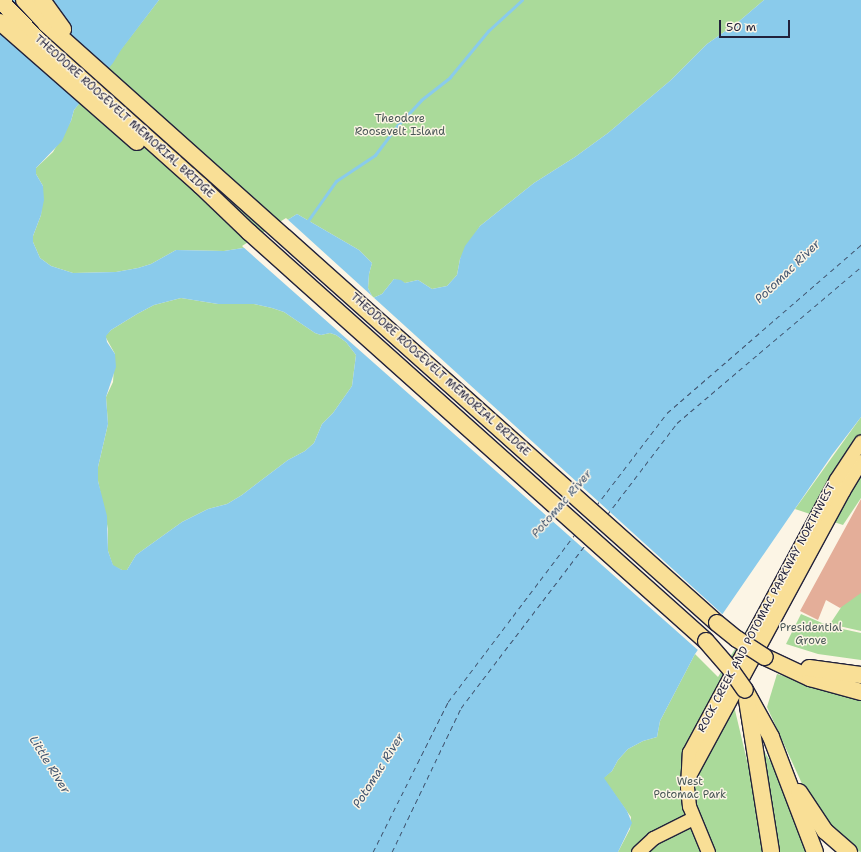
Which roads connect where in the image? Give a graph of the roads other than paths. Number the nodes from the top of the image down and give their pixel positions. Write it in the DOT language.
graph roads {
  1 [pos="0,0"];
  2 [pos="24,0"];
  3 [pos="42,0"];
  4 [pos="0,22"];
  5 [pos="109,78"];
  6 [pos="249,232"];
  7 [pos="861,441"];
  8 [pos="861,461"];
  9 [pos="771,660"];
  10 [pos="858,675"];
  11 [pos="745,690"];
  12 [pos="861,692"];
  13 [pos="782,761"];
  14 [pos="687,779"];
  15 [pos="693,818"];
  16 [pos="638,852"];
  17 [pos="708,852"];
  18 [pos="771,852"];
  19 [pos="815,852"];
  20 [pos="849,852"];
  1 -- 6 [label="highway, THEODORE ROOSEVELT MEMORIAL BRIDGE"];
  2 -- 5 [label="highway, THEODORE ROOSEVELT MEMORIAL BRIDGE"];
  3 -- 5 [label="highway, THEODORE ROOSEVELT MEMORIAL BRIDGE"];
  4 -- 6 [label="highway, THEODORE ROOSEVELT MEMORIAL BRIDGE"];
  5 -- 9 [label="highway, THEODORE ROOSEVELT MEMORIAL BRIDGE, bridge"];
  6 -- 11 [label="highway, THEODORE ROOSEVELT MEMORIAL BRIDGE, bridge"];
  7 -- 14 [label="main road, ROCK CREEK AND POTOMAC PARKWAY NORTHWEST"];
  8 -- 14 [label="main road, ROCK CREEK AND POTOMAC PARKWAY NORTHWEST"];
  9 -- 10 [label="highway"];
  9 -- 12 [label="highway, THEODORE ROOSEVELT MEMORIAL BRIDGE"];
  11 -- 13 [label="highway, THEODORE ROOSEVELT MEMORIAL BRIDGE"];
  11 -- 18 [label="highway"];
  13 -- 19 [label="highway"];
  13 -- 20 [label="highway"];
  14 -- 15 [label="main road, ROCK CREEK AND POTOMAC PARKWAY NORTHWEST"];
  15 -- 16 [label="main road"];
  15 -- 17 [label="main road, ROCK CREEK AND POTOMAC PARKWAY NORTHWEST"];
}
